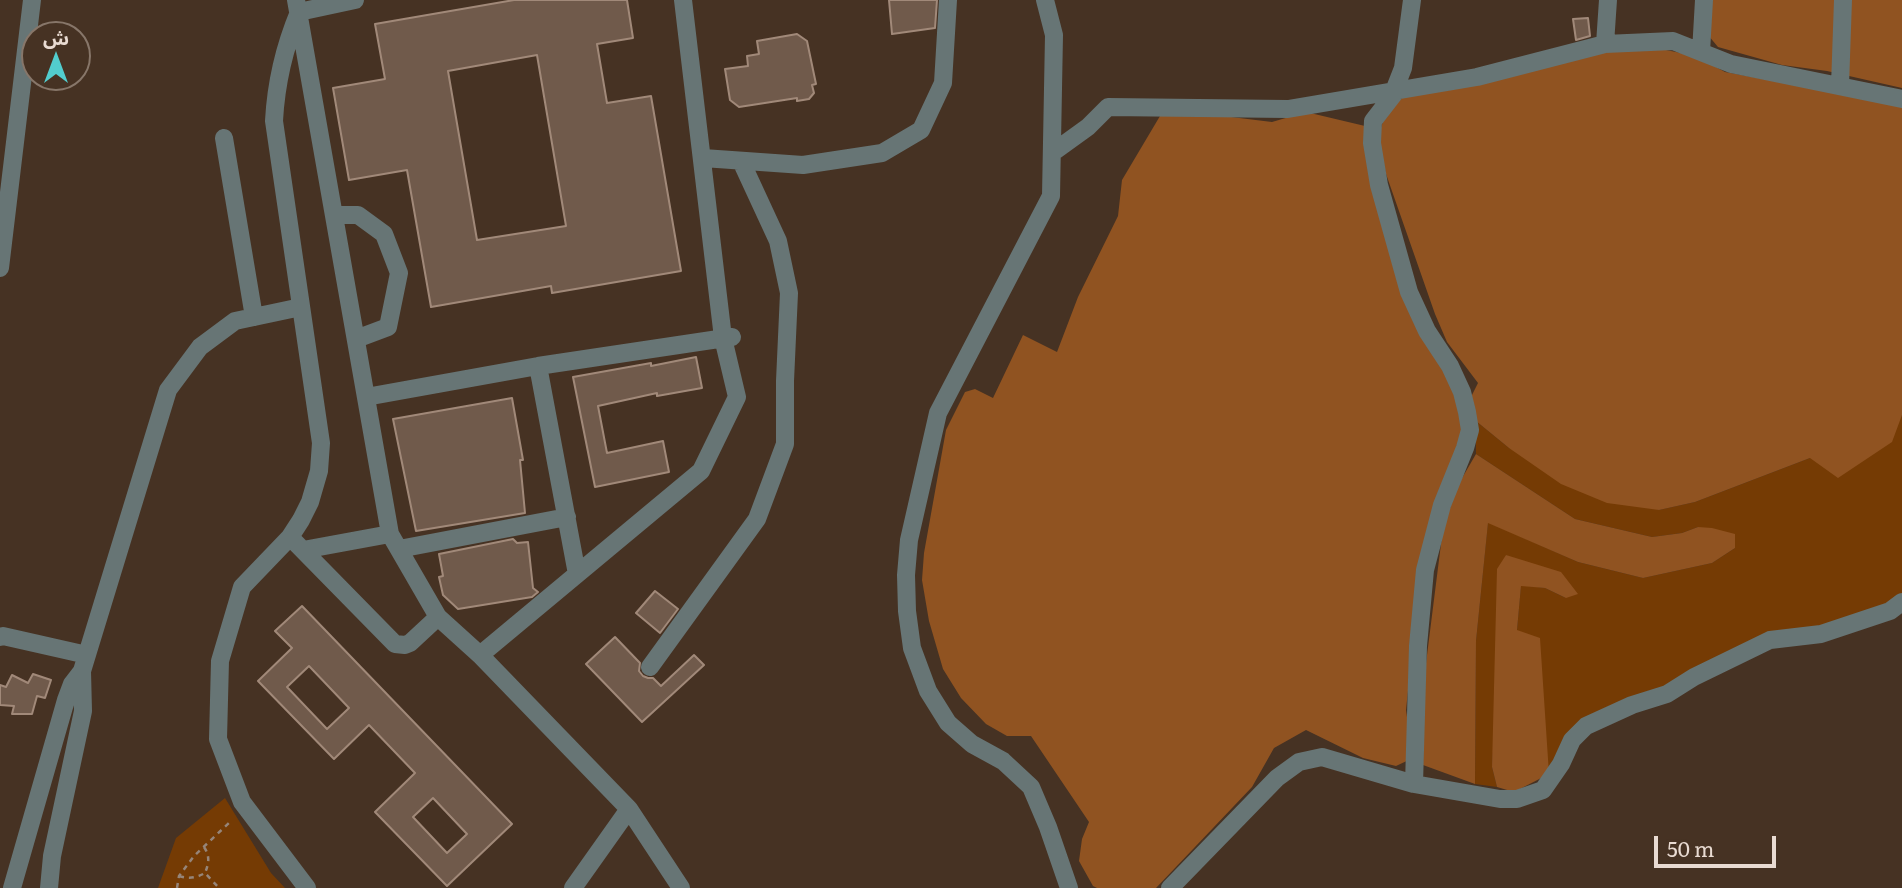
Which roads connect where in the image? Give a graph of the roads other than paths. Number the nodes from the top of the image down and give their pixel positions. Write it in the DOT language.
graph roads {
  1 [pos="32,0"];
  2 [pos="355,0"];
  3 [pos="683,0"];
  4 [pos="948,0"];
  5 [pos="1045,0"];
  6 [pos="1412,0"];
  7 [pos="1608,0"];
  8 [pos="1704,0"];
  9 [pos="1843,0"];
  10 [pos="297,6"];
  11 [pos="1605,44"];
  12 [pos="1701,52"];
  13 [pos="1840,86"];
  14 [pos="1395,91"];
  15 [pos="1902,99"];
  16 [pos="224,138"];
  17 [pos="1052,153"];
  18 [pos="703,158"];
  19 [pos="741,161"];
  20 [pos="334,215"];
  21 [pos="0,268"];
  22 [pos="301,307"];
  23 [pos="254,317"];
  24 [pos="728,337"];
  25 [pos="356,339"];
  26 [pos="538,366"];
  27 [pos="366,397"];
  28 [pos="567,517"];
  29 [pos="290,537"];
  30 [pos="394,541"];
  31 [pos="303,550"];
  32 [pos="577,574"];
  33 [pos="1902,603"];
  34 [pos="438,618"];
  35 [pos="0,637"];
  36 [pos="480,656"];
  37 [pos="85,663"];
  38 [pos="650,667"];
  39 [pos="46,771"];
  40 [pos="69,776"];
  41 [pos="1414,784"];
  42 [pos="629,809"];
  43 [pos="12,888"];
  44 [pos="49,888"];
  45 [pos="307,888"];
  46 [pos="573,888"];
  47 [pos="681,888"];
  48 [pos="1069,888"];
  49 [pos="1170,888"];
  1 -- 21 [label="street"];
  2 -- 10 [label="street"];
  3 -- 18 [label="street"];
  4 -- 19 [label="street"];
  5 -- 17 [label="street"];
  6 -- 14 [label="street"];
  7 -- 11 [label="street"];
  8 -- 12 [label="street"];
  9 -- 13 [label="street"];
  10 -- 20 [label="street"];
  10 -- 22 [label="street"];
  11 -- 12 [label="street"];
  11 -- 14 [label="street"];
  12 -- 13 [label="street"];
  13 -- 15 [label="street"];
  14 -- 17 [label="street"];
  14 -- 41 [label="street"];
  16 -- 23 [label="street"];
  17 -- 48 [label="street"];
  18 -- 19 [label="street"];
  18 -- 24 [label="street"];
  19 -- 38 [label="street"];
  20 -- 25 [label="street"];
  20 -- 25 [label="street"];
  22 -- 23 [label="street"];
  22 -- 29 [label="street"];
  23 -- 37 [label="street"];
  24 -- 26 [label="street"];
  24 -- 32 [label="street"];
  25 -- 27 [label="street"];
  26 -- 27 [label="street"];
  26 -- 28 [label="street"];
  27 -- 30 [label="street"];
  28 -- 30 [label="street"];
  28 -- 32 [label="street"];
  29 -- 31 [label="street"];
  29 -- 45 [label="street"];
  30 -- 31 [label="street"];
  30 -- 34 [label="street"];
  31 -- 34 [label="street"];
  32 -- 36 [label="street"];
  33 -- 41 [label="street"];
  34 -- 36 [label="street"];
  35 -- 37 [label="street"];
  36 -- 42 [label="street"];
  37 -- 39 [label="street"];
  37 -- 40 [label="street"];
  39 -- 40 [label="street"];
  39 -- 43 [label="street"];
  40 -- 44 [label="street"];
  41 -- 49 [label="street"];
  42 -- 46 [label="street"];
  42 -- 47 [label="street"];
}
